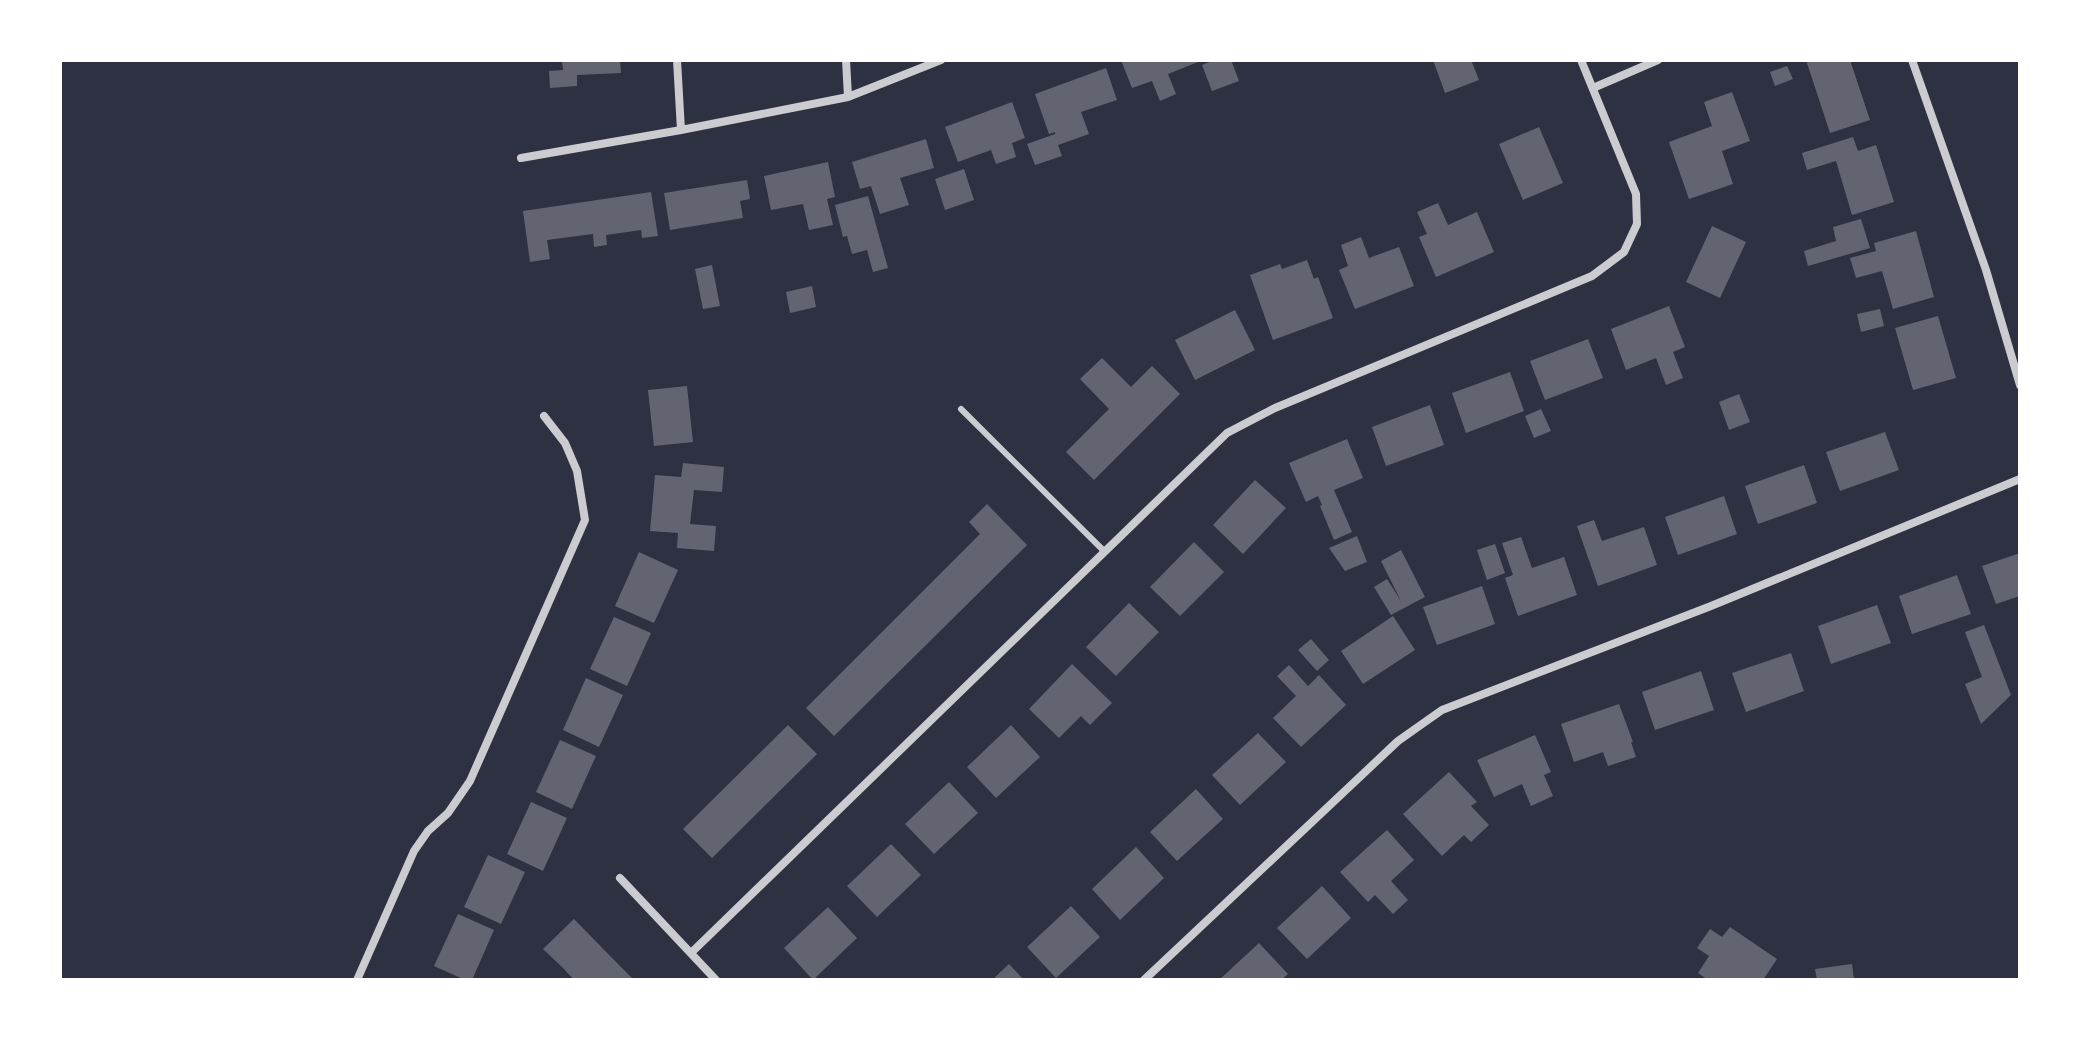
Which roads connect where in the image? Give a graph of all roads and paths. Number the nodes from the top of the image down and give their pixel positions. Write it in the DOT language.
graph roads {
  1 [pos="677,60"];
  2 [pos="846,60"];
  3 [pos="941,60"];
  4 [pos="1581,60"];
  5 [pos="1658,60"];
  6 [pos="1912,60"];
  7 [pos="1593,88"];
  8 [pos="848,97"];
  9 [pos="681,130"];
  10 [pos="521,158"];
  11 [pos="2020,385"];
  12 [pos="961,409"];
  13 [pos="544,416"];
  14 [pos="2020,479"];
  15 [pos="1105,552"];
  16 [pos="620,878"];
  17 [pos="691,953"];
  18 [pos="357,980"];
  19 [pos="716,980"];
  20 [pos="1144,980"];
  1 -- 9 [label="street"];
  2 -- 8 [label="street"];
  3 -- 8 [label="street"];
  4 -- 7 [label="street"];
  5 -- 7 [label="street"];
  6 -- 11 [label="street"];
  7 -- 15 [label="street"];
  8 -- 9 [label="street"];
  9 -- 10 [label="street"];
  12 -- 15 [label="lane"];
  13 -- 18 [label="street"];
  14 -- 20 [label="street"];
  15 -- 17 [label="street"];
  16 -- 17 [label="street"];
  17 -- 19 [label="street"];
}
